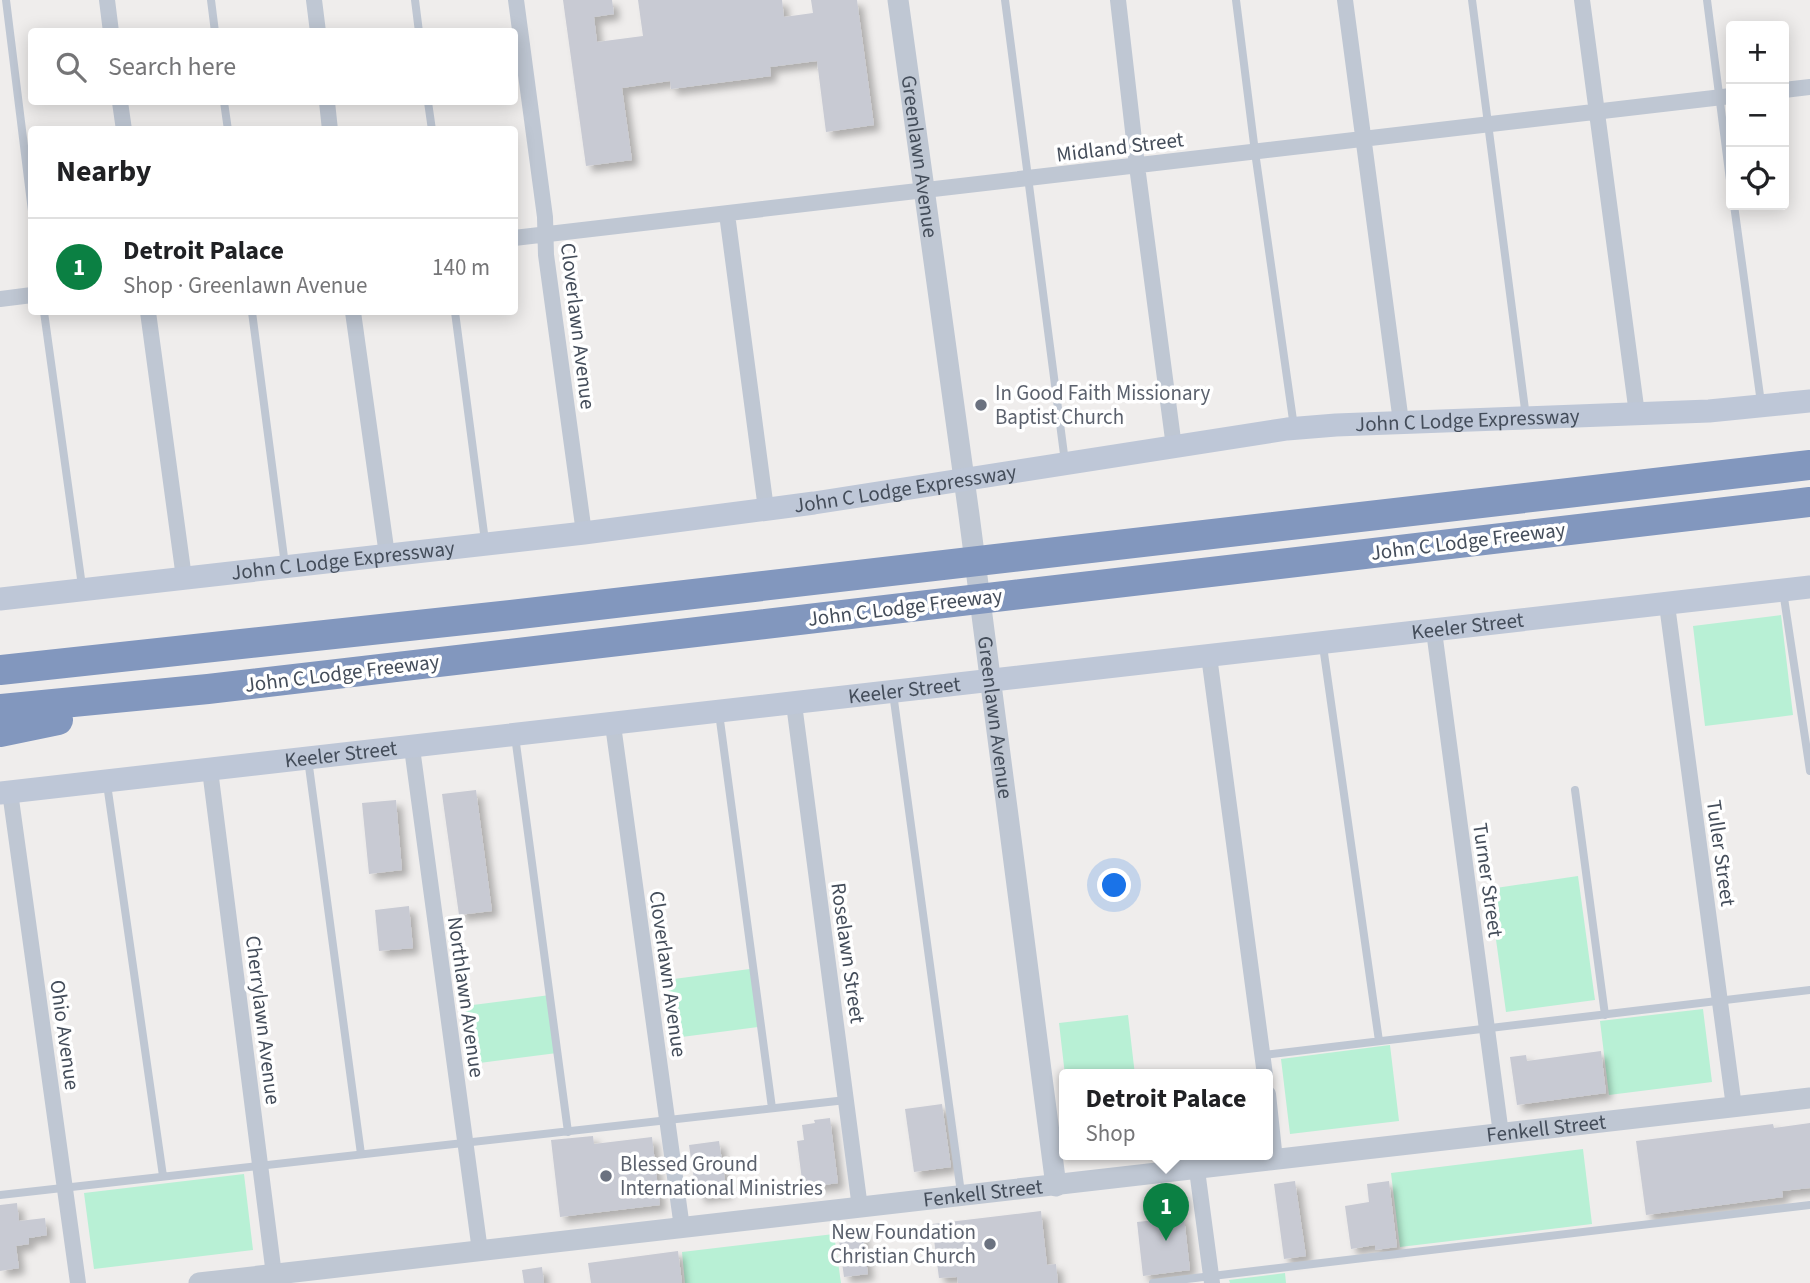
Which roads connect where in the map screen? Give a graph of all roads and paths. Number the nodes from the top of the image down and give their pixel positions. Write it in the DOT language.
graph roads {
  1 [pos="6,0"];
  2 [pos="107,0"];
  3 [pos="211,0"];
  4 [pos="314,0"];
  5 [pos="415,0"];
  6 [pos="516,0"];
  7 [pos="898,0"];
  8 [pos="1005,0"];
  9 [pos="1118,0"];
  10 [pos="1236,0"];
  11 [pos="1345,0"];
  12 [pos="1472,0"];
  13 [pos="1582,0"];
  14 [pos="1706,0"];
  15 [pos="110,28"];
  16 [pos="214,28"];
  17 [pos="318,28"];
  18 [pos="418,28"];
  19 [pos="1810,87"];
  20 [pos="1789,89"];
  21 [pos="1725,97"];
  22 [pos="120,105"];
  23 [pos="224,105"];
  24 [pos="327,105"];
  25 [pos="428,105"];
  26 [pos="1596,112"];
  27 [pos="1489,124"];
  28 [pos="123,126"];
  29 [pos="227,126"];
  30 [pos="330,126"];
  31 [pos="431,126"];
  32 [pos="1363,139"];
  33 [pos="1728,147"];
  34 [pos="1255,152"];
  35 [pos="1136,166"];
  36 [pos="28,179"];
  37 [pos="1028,179"];
  38 [pos="925,191"];
  39 [pos="1735,210"];
  40 [pos="727,214"];
  41 [pos="546,235"];
  42 [pos="518,238"];
  43 [pos="28,296"];
  44 [pos="0,299"];
  45 [pos="44,315"];
  46 [pos="148,315"];
  47 [pos="251,315"];
  48 [pos="352,315"];
  49 [pos="455,315"];
  50 [pos="1810,401"];
  51 [pos="1762,407"];
  52 [pos="1637,414"];
  53 [pos="1526,418"];
  54 [pos="1402,422"];
  55 [pos="1294,429"];
  56 [pos="1174,447"];
  57 [pos="1066,465"];
  58 [pos="1810,465"];
  59 [pos="963,480"];
  60 [pos="1810,502"];
  61 [pos="766,509"];
  62 [pos="584,533"];
  63 [pos="485,544"];
  64 [pos="387,555"];
  65 [pos="285,567"];
  66 [pos="184,578"];
  67 [pos="1810,587"];
  68 [pos="83,589"];
  69 [pos="1783,591"];
  70 [pos="0,599"];
  71 [pos="1667,605"];
  72 [pos="1434,631"];
  73 [pos="1323,643"];
  74 [pos="1209,656"];
  75 [pos="0,670"];
  76 [pos="990,682"];
  77 [pos="208,689"];
  78 [pos="893,693"];
  79 [pos="794,704"];
  80 [pos="0,709"];
  81 [pos="719,713"];
  82 [pos="613,725"];
  83 [pos="0,732"];
  84 [pos="515,736"];
  85 [pos="412,748"];
  86 [pos="308,759"];
  87 [pos="210,770"];
  88 [pos="1810,771"];
  89 [pos="107,781"];
  90 [pos="1575,790"];
  91 [pos="5,793"];
  92 [pos="1810,990"];
  93 [pos="1720,1001"];
  94 [pos="1605,1015"];
  95 [pos="1487,1029"];
  96 [pos="1379,1041"];
  97 [pos="1263,1055"];
  98 [pos="1264,1069"];
  99 [pos="1810,1098"];
  100 [pos="846,1100"];
  101 [pos="1734,1107"];
  102 [pos="772,1108"];
  103 [pos="667,1120"];
  104 [pos="568,1132"];
  105 [pos="1501,1134"];
  106 [pos="1273,1141"];
  107 [pos="465,1143"];
  108 [pos="361,1154"];
  109 [pos="1275,1160"];
  110 [pos="260,1164"];
  111 [pos="1197,1170"];
  112 [pos="163,1176"];
  113 [pos="1056,1186"];
  114 [pos="65,1188"];
  115 [pos="0,1195"];
  116 [pos="962,1196"];
  117 [pos="1810,1205"];
  118 [pos="860,1208"];
  119 [pos="682,1228"];
  120 [pos="480,1251"];
  121 [pos="274,1275"];
  122 [pos="1211,1280"];
  123 [pos="78,1283"];
  124 [pos="199,1283"];
  125 [pos="1153,1283"];
  1 -- 36 [label="lane"];
  2 -- 15 [label="street"];
  3 -- 16 [label="lane"];
  4 -- 17 [label="street"];
  5 -- 18 [label="lane"];
  6 -- 41 [label="street, Cloverlawn Avenue"];
  7 -- 38 [label="street, Greenlawn Avenue"];
  8 -- 37 [label="lane"];
  9 -- 35 [label="street"];
  10 -- 34 [label="lane"];
  11 -- 32 [label="street"];
  12 -- 27 [label="lane"];
  13 -- 26 [label="street"];
  14 -- 21 [label="lane"];
  19 -- 20 [label="street"];
  21 -- 26 [label="street, Midland Street"];
  21 -- 33 [label="lane"];
  22 -- 28 [label="street"];
  23 -- 29 [label="lane"];
  24 -- 30 [label="street"];
  25 -- 31 [label="lane"];
  26 -- 27 [label="street, Midland Street"];
  26 -- 52 [label="street"];
  27 -- 32 [label="street, Midland Street"];
  27 -- 53 [label="lane"];
  32 -- 34 [label="street, Midland Street"];
  32 -- 54 [label="street"];
  34 -- 35 [label="street, Midland Street"];
  34 -- 55 [label="lane"];
  35 -- 37 [label="street, Midland Street"];
  35 -- 56 [label="street"];
  37 -- 38 [label="street, Midland Street"];
  37 -- 57 [label="lane"];
  38 -- 40 [label="street, Midland Street"];
  38 -- 59 [label="street, Greenlawn Avenue"];
  39 -- 51 [label="lane"];
  40 -- 41 [label="street, Midland Street"];
  40 -- 61 [label="street"];
  41 -- 42 [label="street, Midland Street"];
  41 -- 62 [label="street, Cloverlawn Avenue"];
  43 -- 44 [label="street"];
  45 -- 68 [label="lane"];
  46 -- 66 [label="street"];
  47 -- 65 [label="lane"];
  48 -- 64 [label="street"];
  49 -- 63 [label="lane"];
  50 -- 51 [label="main road, John C Lodge Expressway"];
  51 -- 52 [label="main road, John C Lodge Expressway"];
  52 -- 53 [label="main road, John C Lodge Expressway"];
  53 -- 54 [label="main road, John C Lodge Expressway"];
  54 -- 55 [label="main road, John C Lodge Expressway"];
  55 -- 56 [label="main road, John C Lodge Expressway"];
  56 -- 57 [label="main road, John C Lodge Expressway"];
  57 -- 59 [label="main road, John C Lodge Expressway"];
  58 -- 75 [label="highway, John C Lodge Freeway"];
  59 -- 61 [label="main road, John C Lodge Expressway"];
  59 -- 76 [label="street, Greenlawn Avenue"];
  60 -- 77 [label="highway, John C Lodge Freeway"];
  61 -- 62 [label="main road, John C Lodge Expressway"];
  62 -- 63 [label="main road, John C Lodge Expressway"];
  63 -- 64 [label="main road, John C Lodge Expressway"];
  64 -- 65 [label="main road, John C Lodge Expressway"];
  65 -- 66 [label="main road, John C Lodge Expressway"];
  66 -- 68 [label="main road, John C Lodge Expressway"];
  67 -- 69 [label="main road, Keeler Street"];
  68 -- 70 [label="main road, John C Lodge Expressway"];
  69 -- 71 [label="main road, Keeler Street"];
  69 -- 88 [label="lane"];
  71 -- 72 [label="main road, Keeler Street"];
  71 -- 93 [label="street, Tuller Street"];
  72 -- 73 [label="main road, Keeler Street"];
  72 -- 95 [label="street, Turner Street"];
  73 -- 74 [label="main road, Keeler Street"];
  73 -- 96 [label="lane"];
  74 -- 76 [label="main road, Keeler Street"];
  74 -- 97 [label="street"];
  76 -- 78 [label="main road, Keeler Street"];
  76 -- 113 [label="street, Greenlawn Avenue"];
  77 -- 80 [label="highway, John C Lodge Freeway"];
  77 -- 83 [label="highway"];
  78 -- 79 [label="main road, Keeler Street"];
  78 -- 116 [label="lane"];
  79 -- 81 [label="main road, Keeler Street"];
  79 -- 100 [label="street, Roselawn Street"];
  81 -- 82 [label="main road, Keeler Street"];
  81 -- 102 [label="lane"];
  82 -- 84 [label="main road, Keeler Street"];
  82 -- 103 [label="street, Cloverlawn Avenue"];
  84 -- 85 [label="main road, Keeler Street"];
  84 -- 104 [label="lane"];
  85 -- 86 [label="main road, Keeler Street"];
  85 -- 107 [label="street, Northlawn Avenue"];
  86 -- 87 [label="main road, Keeler Street"];
  86 -- 108 [label="lane"];
  87 -- 89 [label="main road, Keeler Street"];
  87 -- 110 [label="street, Cherrylawn Avenue"];
  89 -- 91 [label="main road, Keeler Street"];
  89 -- 112 [label="lane"];
  90 -- 94 [label="lane"];
  91 -- 114 [label="street, Ohio Avenue"];
  92 -- 93 [label="lane"];
  93 -- 94 [label="lane"];
  93 -- 101 [label="street, Tuller Street"];
  94 -- 95 [label="lane"];
  95 -- 96 [label="lane"];
  95 -- 105 [label="street, Turner Street"];
  96 -- 97 [label="lane"];
  97 -- 98 [label="street"];
  99 -- 101 [label="street, Fenkell Street"];
  100 -- 102 [label="lane"];
  100 -- 118 [label="street, Roselawn Street"];
  101 -- 105 [label="street, Fenkell Street"];
  102 -- 103 [label="lane"];
  103 -- 104 [label="lane"];
  103 -- 119 [label="street, Cloverlawn Avenue"];
  104 -- 107 [label="lane"];
  105 -- 109 [label="street, Fenkell Street"];
  106 -- 109 [label="street"];
  107 -- 108 [label="lane"];
  107 -- 120 [label="street, Northlawn Avenue"];
  108 -- 110 [label="lane"];
  109 -- 111 [label="street, Fenkell Street"];
  110 -- 112 [label="lane"];
  110 -- 121 [label="street, Cherrylawn Avenue"];
  111 -- 113 [label="street, Fenkell Street"];
  111 -- 122 [label="street"];
  112 -- 114 [label="lane"];
  113 -- 116 [label="street, Fenkell Street"];
  114 -- 115 [label="lane"];
  114 -- 123 [label="street, Ohio Avenue"];
  116 -- 118 [label="street, Fenkell Street"];
  117 -- 122 [label="lane"];
  118 -- 119 [label="street, Fenkell Street"];
  119 -- 120 [label="street, Fenkell Street"];
  120 -- 121 [label="street, Fenkell Street"];
  121 -- 124 [label="street, Fenkell Street"];
  122 -- 125 [label="lane"];
}
